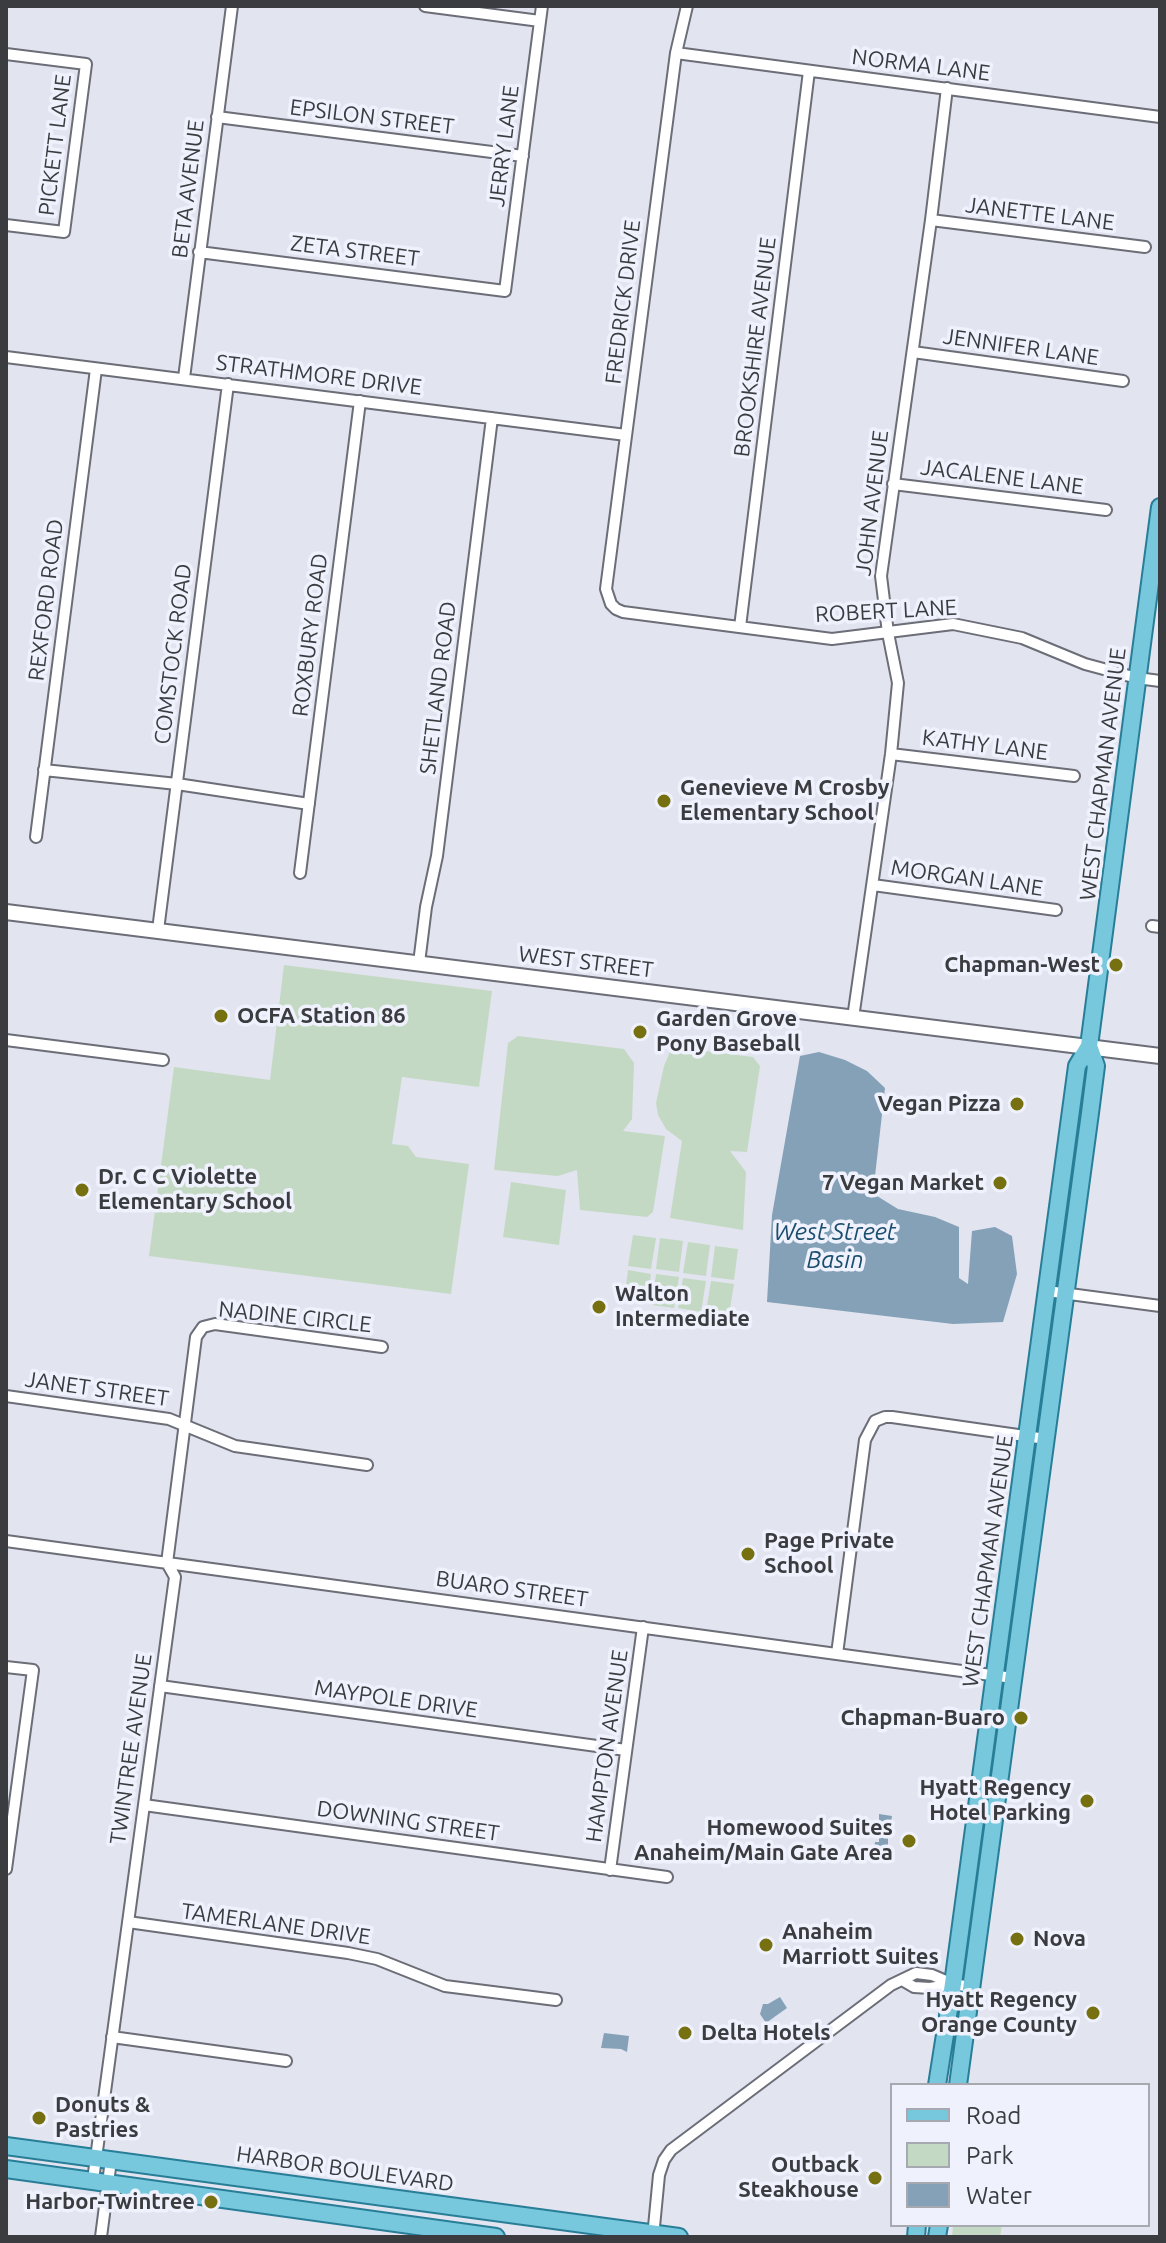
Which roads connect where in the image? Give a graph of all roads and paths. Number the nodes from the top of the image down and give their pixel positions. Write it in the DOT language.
graph roads {
  1 [pos="232,6"];
  2 [pos="425,6"];
  3 [pos="542,6"];
  4 [pos="687,6"];
  5 [pos="540,21"];
  6 [pos="676,53"];
  7 [pos="6,54"];
  8 [pos="809,71"];
  9 [pos="947,88"];
  10 [pos="217,117"];
  11 [pos="1160,117"];
  12 [pos="523,156"];
  13 [pos="931,220"];
  14 [pos="6,225"];
  15 [pos="1145,247"];
  16 [pos="199,252"];
  17 [pos="505,291"];
  18 [pos="913,352"];
  19 [pos="6,357"];
  20 [pos="96,369"];
  21 [pos="184,378"];
  22 [pos="1123,381"];
  23 [pos="228,384"];
  24 [pos="360,401"];
  25 [pos="492,418"];
  26 [pos="626,435"];
  27 [pos="893,484"];
  28 [pos="1160,507"];
  29 [pos="1106,510"];
  30 [pos="1157,551"];
  31 [pos="611,604"];
  32 [pos="740,627"];
  33 [pos="888,633"];
  34 [pos="1137,678"];
  35 [pos="1160,681"];
  36 [pos="891,754"];
  37 [pos="44,770"];
  38 [pos="1074,776"];
  39 [pos="177,784"];
  40 [pos="309,804"];
  41 [pos="36,837"];
  42 [pos="300,873"];
  43 [pos="873,885"];
  44 [pos="1056,910"];
  45 [pos="6,912"];
  46 [pos="158,930"];
  47 [pos="419,963"];
  48 [pos="853,1018"];
  49 [pos="6,1040"];
  50 [pos="1089,1046"];
  51 [pos="1160,1056"];
  52 [pos="163,1060"];
  53 [pos="1047,1291"];
  54 [pos="1066,1293"];
  55 [pos="1160,1306"];
  56 [pos="203,1327"];
  57 [pos="382,1347"];
  58 [pos="6,1396"];
  59 [pos="185,1424"];
  60 [pos="1027,1436"];
  61 [pos="1046,1439"];
  62 [pos="367,1465"];
  63 [pos="6,1541"];
  64 [pos="167,1563"];
  65 [pos="643,1627"];
  66 [pos="837,1654"];
  67 [pos="6,1667"];
  68 [pos="995,1675"];
  69 [pos="1013,1678"];
  70 [pos="160,1686"];
  71 [pos="626,1750"];
  72 [pos="144,1805"];
  73 [pos="6,1869"];
  74 [pos="610,1870"];
  75 [pos="667,1877"];
  76 [pos="128,1922"];
  77 [pos="953,1984"];
  78 [pos="971,1987"];
  79 [pos="556,2000"];
  80 [pos="112,2037"];
  81 [pos="286,2061"];
  82 [pos="937,2083"];
  83 [pos="958,2083"];
  84 [pos="6,2146"];
  85 [pos="104,2159"];
  86 [pos="6,2169"];
  87 [pos="100,2181"];
  88 [pos="343,2191"];
  89 [pos="339,2215"];
  90 [pos="653,2235"];
  91 [pos="101,2237"];
  92 [pos="496,2237"];
  93 [pos="679,2237"];
  1 -- 10 [label="street, BETA AVENUE"];
  2 -- 5 [label="street"];
  3 -- 5 [label="street, JERRY LANE"];
  4 -- 6 [label="street, FREDRICK DRIVE"];
  5 -- 12 [label="street, JERRY LANE"];
  6 -- 8 [label="street, NORMA LANE"];
  6 -- 26 [label="street, FREDRICK DRIVE"];
  7 -- 14 [label="street, PICKETT LANE"];
  8 -- 9 [label="street, NORMA LANE"];
  8 -- 32 [label="street, BROOKSHIRE AVENUE"];
  9 -- 11 [label="street, NORMA LANE"];
  9 -- 13 [label="street, JOHN AVENUE"];
  10 -- 12 [label="street, EPSILON STREET"];
  10 -- 16 [label="street, BETA AVENUE"];
  12 -- 17 [label="street, JERRY LANE"];
  13 -- 15 [label="street, JANETTE LANE"];
  13 -- 18 [label="street, JOHN AVENUE"];
  16 -- 17 [label="street, ZETA STREET"];
  16 -- 21 [label="street, BETA AVENUE"];
  18 -- 22 [label="street, JENNIFER LANE"];
  18 -- 27 [label="street, JOHN AVENUE"];
  19 -- 20 [label="street, STRATHMORE DRIVE"];
  20 -- 21 [label="street, STRATHMORE DRIVE"];
  20 -- 37 [label="street, REXFORD ROAD"];
  21 -- 23 [label="street, STRATHMORE DRIVE"];
  23 -- 24 [label="street, STRATHMORE DRIVE"];
  23 -- 39 [label="street, COMSTOCK ROAD"];
  24 -- 25 [label="street, STRATHMORE DRIVE"];
  24 -- 40 [label="street, ROXBURY ROAD"];
  25 -- 26 [label="street, STRATHMORE DRIVE"];
  25 -- 47 [label="street, SHETLAND ROAD"];
  26 -- 31 [label="street, FREDRICK DRIVE"];
  27 -- 29 [label="street, JACALENE LANE"];
  27 -- 33 [label="street, JOHN AVENUE"];
  28 -- 30 [label="main road, WEST CHAPMAN AVENUE"];
  30 -- 34 [label="main road, WEST CHAPMAN AVENUE"];
  31 -- 32 [label="street, ROBERT LANE"];
  32 -- 33 [label="street, ROBERT LANE"];
  33 -- 34 [label="street, ROBERT LANE"];
  33 -- 36 [label="street, JOHN AVENUE"];
  34 -- 35 [label="street, ROBERT LANE"];
  34 -- 50 [label="main road, WEST CHAPMAN AVENUE"];
  36 -- 38 [label="street, KATHY LANE"];
  36 -- 43 [label="street, JOHN AVENUE"];
  37 -- 39 [label="street"];
  37 -- 41 [label="street, REXFORD ROAD"];
  39 -- 40 [label="street"];
  39 -- 46 [label="street, COMSTOCK ROAD"];
  40 -- 42 [label="street, ROXBURY ROAD"];
  43 -- 44 [label="street, MORGAN LANE"];
  43 -- 48 [label="street, JOHN AVENUE"];
  45 -- 46 [label="main road, WEST STREET"];
  46 -- 47 [label="main road, WEST STREET"];
  47 -- 48 [label="main road, WEST STREET"];
  48 -- 50 [label="main road, WEST STREET"];
  49 -- 52 [label="street"];
  50 -- 51 [label="main road, WEST STREET"];
  50 -- 53 [label="main road, WEST CHAPMAN AVENUE"];
  50 -- 54 [label="main road, WEST CHAPMAN AVENUE"];
  53 -- 54 [label="street"];
  53 -- 60 [label="main road, WEST CHAPMAN AVENUE"];
  54 -- 55 [label="street"];
  54 -- 61 [label="main road, WEST CHAPMAN AVENUE"];
  56 -- 57 [label="street, NADINE CIRCLE"];
  56 -- 59 [label="street, TWINTREE AVENUE"];
  58 -- 59 [label="street, JANET STREET"];
  59 -- 62 [label="street, JANET STREET"];
  59 -- 64 [label="street, TWINTREE AVENUE"];
  60 -- 61 [label="street"];
  60 -- 66 [label="street"];
  60 -- 68 [label="main road, WEST CHAPMAN AVENUE"];
  61 -- 69 [label="main road, WEST CHAPMAN AVENUE"];
  63 -- 64 [label="street, BUARO STREET"];
  64 -- 65 [label="street, BUARO STREET"];
  64 -- 70 [label="street, TWINTREE AVENUE"];
  65 -- 66 [label="street, BUARO STREET"];
  65 -- 71 [label="street, HAMPTON AVENUE"];
  66 -- 68 [label="street, BUARO STREET"];
  67 -- 73 [label="street"];
  68 -- 69 [label="street, BUARO STREET"];
  68 -- 77 [label="main road, WEST CHAPMAN AVENUE"];
  69 -- 78 [label="main road, WEST CHAPMAN AVENUE"];
  70 -- 71 [label="street, MAYPOLE DRIVE"];
  70 -- 72 [label="street, TWINTREE AVENUE"];
  71 -- 74 [label="street, HAMPTON AVENUE"];
  72 -- 74 [label="street, DOWNING STREET"];
  72 -- 76 [label="street, TWINTREE AVENUE"];
  74 -- 75 [label="street, DOWNING STREET"];
  76 -- 79 [label="street, TAMERLANE DRIVE"];
  76 -- 80 [label="street, TWINTREE AVENUE"];
  77 -- 78 [label="street"];
  77 -- 82 [label="main road, WEST CHAPMAN AVENUE"];
  77 -- 90 [label="street"];
  78 -- 83 [label="main road, WEST CHAPMAN AVENUE"];
  80 -- 81 [label="street"];
  80 -- 85 [label="street, TWINTREE AVENUE"];
  84 -- 85 [label="main road, HARBOR BOULEVARD"];
  85 -- 87 [label="street, TWINTREE AVENUE"];
  85 -- 88 [label="main road, HARBOR BOULEVARD"];
  86 -- 87 [label="main road, HARBOR BOULEVARD"];
  87 -- 89 [label="main road, HARBOR BOULEVARD"];
  87 -- 91 [label="street, TWINTREE AVENUE"];
  88 -- 89 [label="main road"];
  88 -- 90 [label="main road, HARBOR BOULEVARD"];
  89 -- 92 [label="main road, HARBOR BOULEVARD"];
  90 -- 93 [label="main road, HARBOR BOULEVARD"];
}
